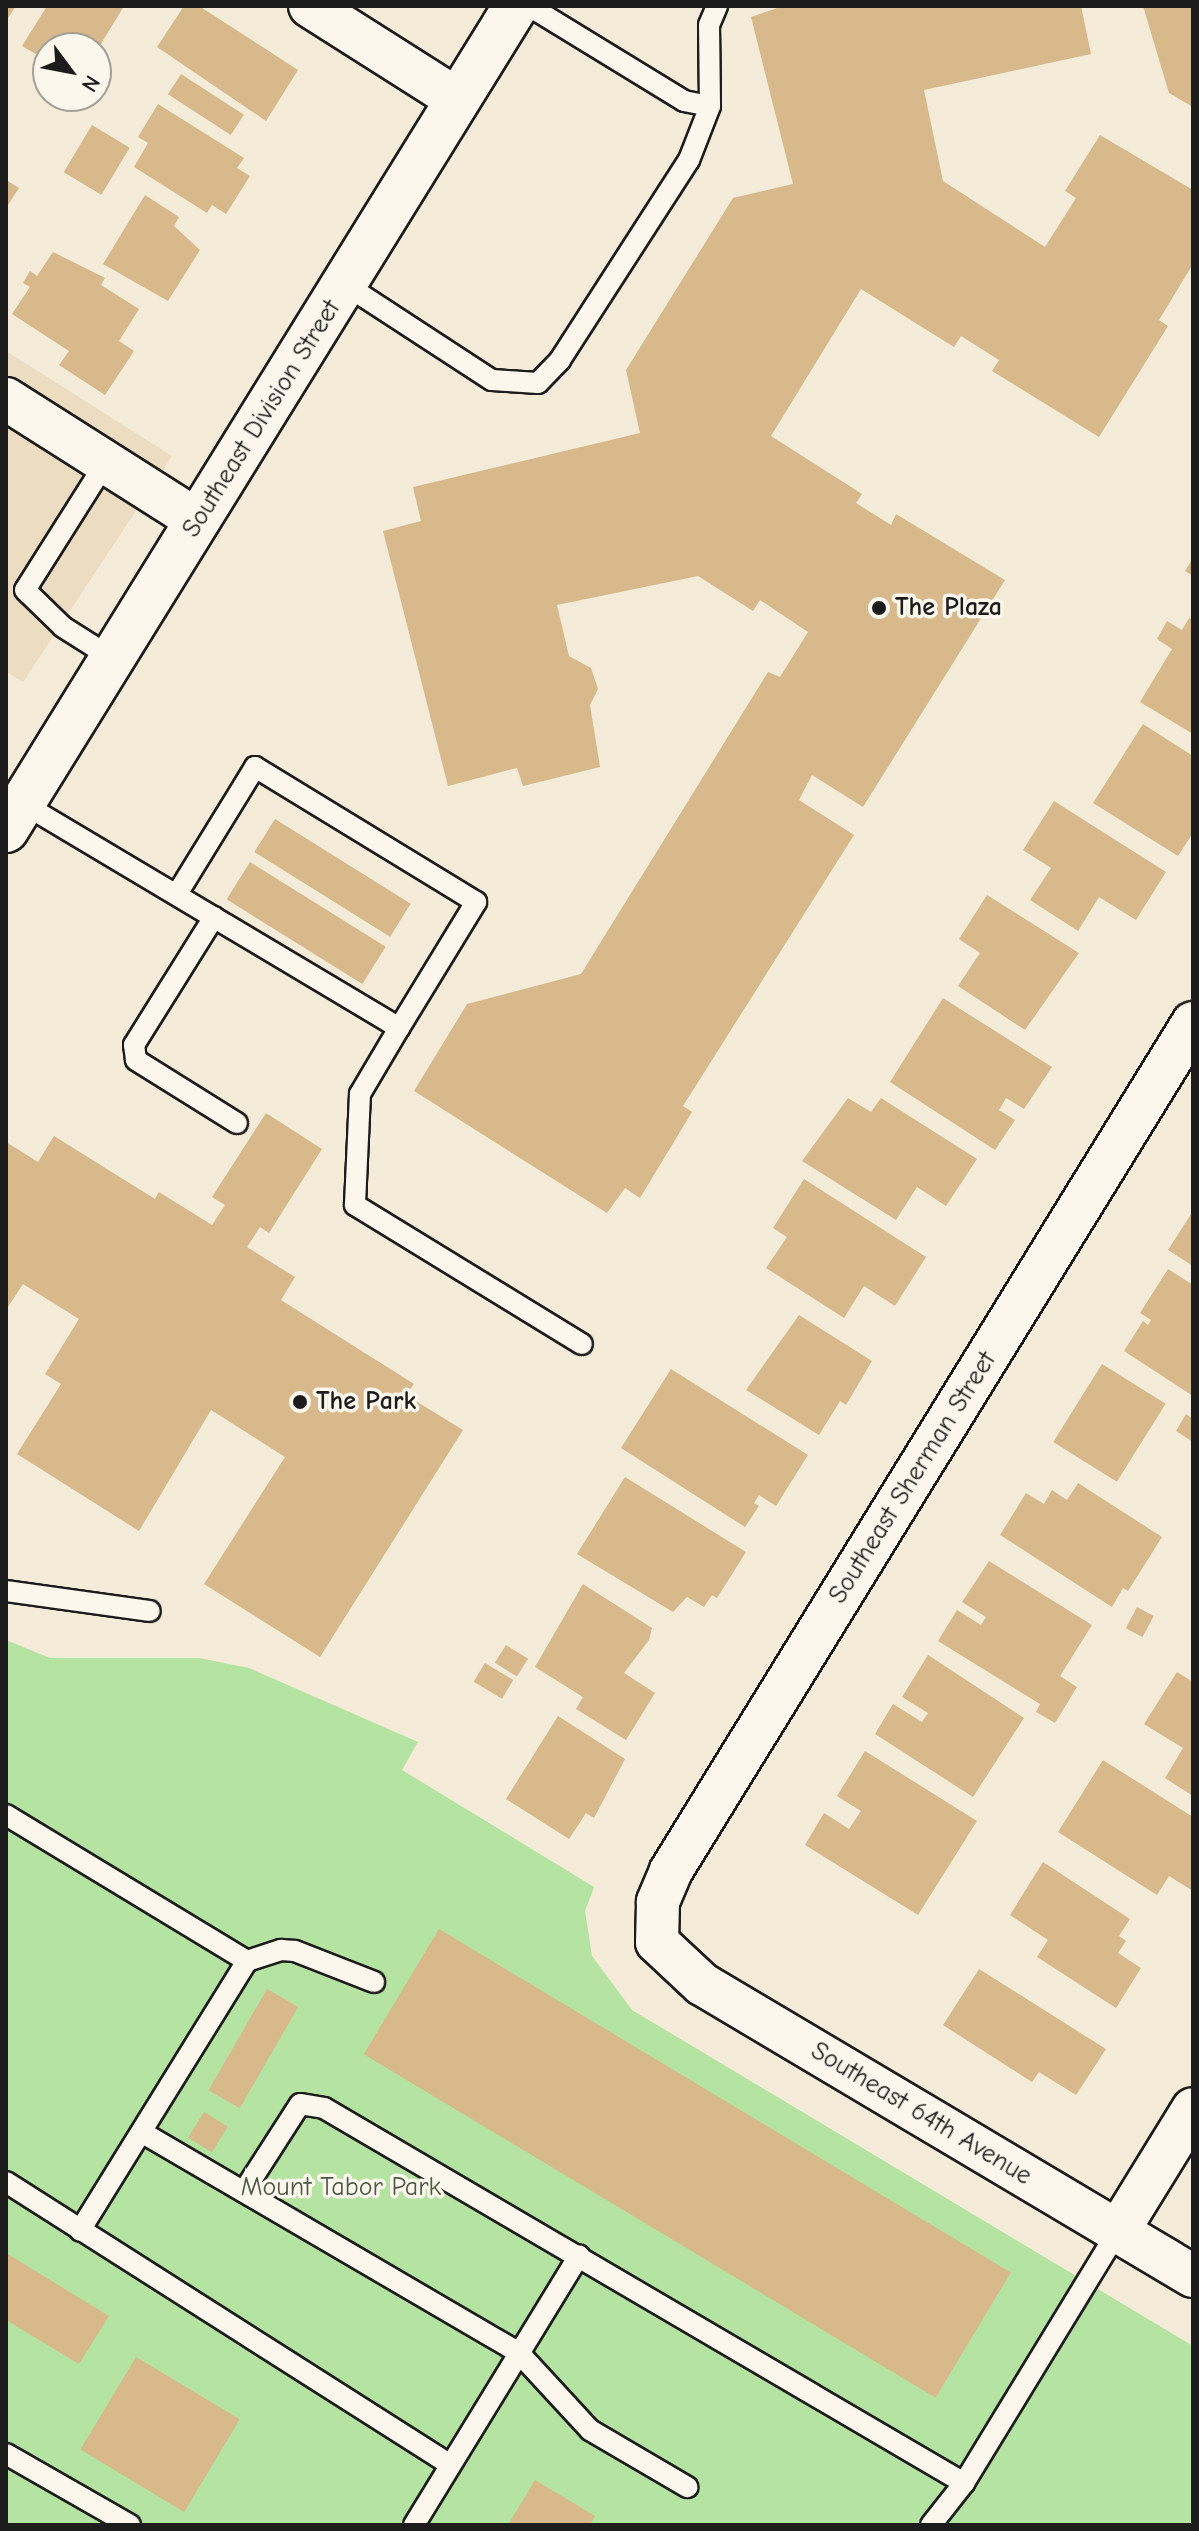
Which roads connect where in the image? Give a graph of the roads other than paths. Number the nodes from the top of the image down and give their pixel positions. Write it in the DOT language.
graph roads {
  1 [pos="310,6"];
  2 [pos="516,6"];
  3 [pos="529,6"];
  4 [pos="717,6"];
  5 [pos="458,100"];
  6 [pos="710,106"];
  7 [pos="346,285"];
  8 [pos="6,399"];
  9 [pos="106,462"];
  10 [pos="198,521"];
  11 [pos="112,658"];
  12 [pos="14,817"];
  13 [pos="177,894"];
  14 [pos="214,917"];
  15 [pos="1193,1023"];
  16 [pos="399,1028"];
  17 [pos="237,1123"];
  18 [pos="582,1344"];
  19 [pos="6,1591"];
  20 [pos="150,1611"];
  21 [pos="6,1815"];
  22 [pos="657,1942"];
  23 [pos="247,1961"];
  24 [pos="374,1982"];
  25 [pos="1193,2109"];
  26 [pos="143,2133"];
  27 [pos="6,2182"];
  28 [pos="244,2191"];
  29 [pos="80,2230"];
  30 [pos="1118,2231"];
  31 [pos="579,2256"];
  32 [pos="1193,2276"];
  33 [pos="519,2353"];
  34 [pos="6,2454"];
  35 [pos="449,2464"];
  36 [pos="964,2483"];
  37 [pos="687,2487"];
  38 [pos="130,2525"];
  39 [pos="414,2525"];
  40 [pos="931,2525"];
  1 -- 5 [label="street"];
  2 -- 5 [label="main road, Southeast Division Street"];
  3 -- 6 [label="lane"];
  4 -- 6 [label="lane"];
  5 -- 7 [label="main road, Southeast Division Street"];
  6 -- 7 [label="lane"];
  7 -- 10 [label="main road, Southeast Division Street"];
  8 -- 9 [label="street"];
  9 -- 10 [label="street"];
  9 -- 11 [label="lane"];
  10 -- 11 [label="main road, Southeast Division Street"];
  11 -- 12 [label="main road, Southeast Division Street"];
  12 -- 13 [label="lane"];
  13 -- 14 [label="lane"];
  13 -- 16 [label="lane"];
  14 -- 16 [label="lane"];
  14 -- 17 [label="lane"];
  15 -- 22 [label="street, Southeast Sherman Street"];
  16 -- 18 [label="lane"];
  19 -- 20 [label="lane"];
  21 -- 23 [label="lane"];
  22 -- 30 [label="street, Southeast 64th Avenue"];
  23 -- 24 [label="lane"];
  23 -- 26 [label="lane"];
  25 -- 30 [label="street"];
  26 -- 28 [label="lane"];
  26 -- 29 [label="lane"];
  27 -- 29 [label="lane"];
  28 -- 31 [label="lane"];
  28 -- 33 [label="lane"];
  29 -- 35 [label="lane"];
  30 -- 32 [label="street, Southeast 64th Avenue"];
  30 -- 36 [label="lane"];
  31 -- 33 [label="lane"];
  31 -- 36 [label="lane"];
  33 -- 35 [label="lane"];
  33 -- 37 [label="lane"];
  34 -- 38 [label="lane"];
  35 -- 39 [label="lane"];
  36 -- 40 [label="lane"];
}
